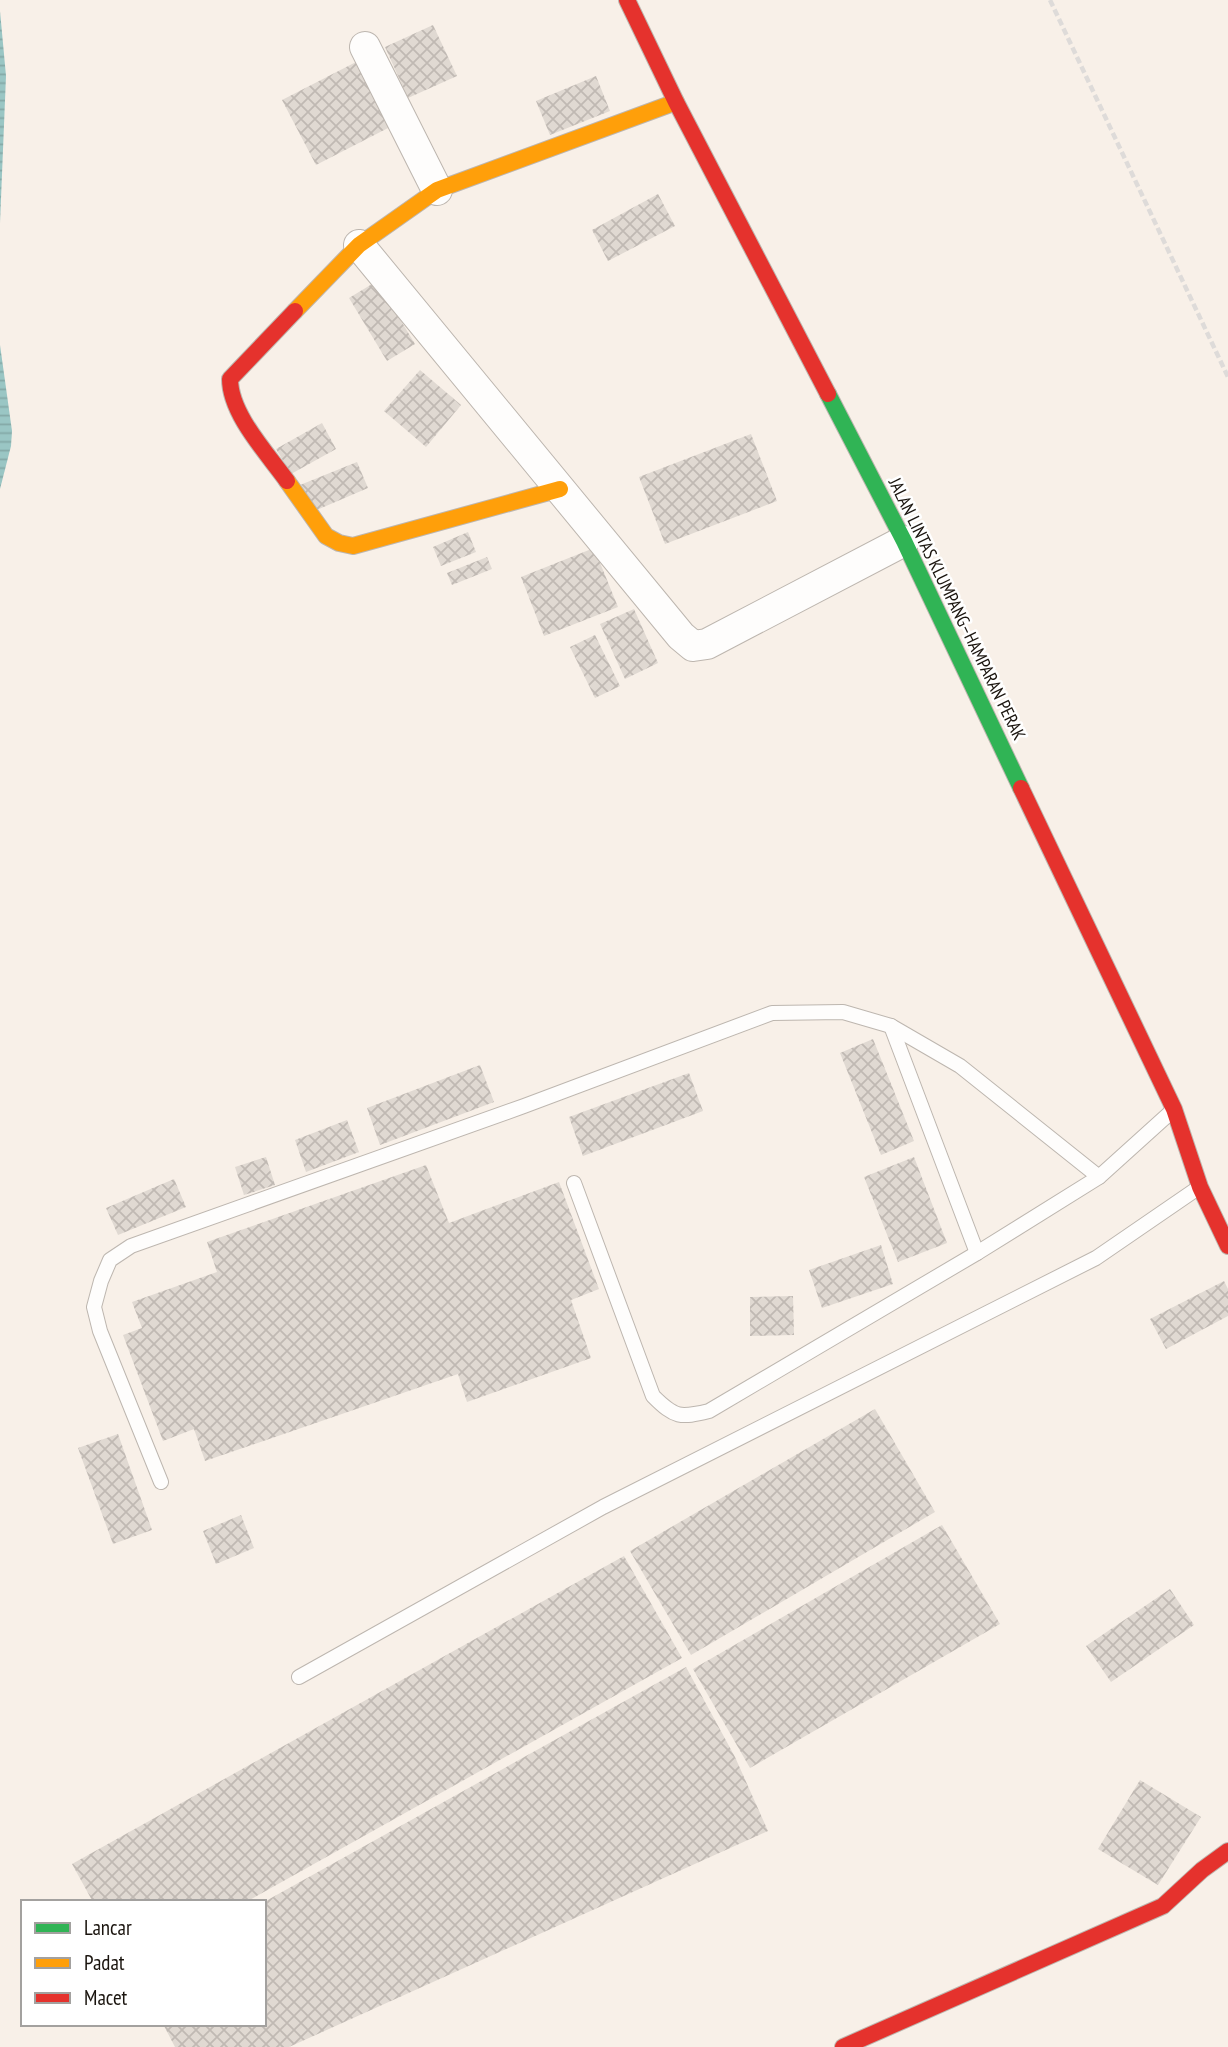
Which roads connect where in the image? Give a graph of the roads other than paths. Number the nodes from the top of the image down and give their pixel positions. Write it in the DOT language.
graph roads {
  1 [pos="627,0"];
  2 [pos="365,47"];
  3 [pos="676,102"];
  4 [pos="437,190"];
  5 [pos="359,245"];
  6 [pos="560,489"];
  7 [pos="905,541"];
  8 [pos="891,1026"];
  9 [pos="1174,1109"];
  10 [pos="1099,1177"];
  11 [pos="575,1183"];
  12 [pos="1200,1186"];
  13 [pos="1228,1245"];
  14 [pos="977,1253"];
  15 [pos="161,1482"];
  16 [pos="299,1677"];
  17 [pos="1228,1851"];
  18 [pos="843,2047"];
  1 -- 3 [label="street, JALAN LINTAS KLUMPANG–HAMPARAN PERAK"];
  2 -- 4 [label="street"];
  3 -- 4 [label="street"];
  3 -- 7 [label="street, JALAN LINTAS KLUMPANG–HAMPARAN PERAK"];
  4 -- 5 [label="street"];
  5 -- 6 [label="street"];
  5 -- 6 [label="street"];
  6 -- 7 [label="street"];
  7 -- 9 [label="street, JALAN LINTAS KLUMPANG–HAMPARAN PERAK"];
  8 -- 10 [label="lane"];
  8 -- 14 [label="lane"];
  8 -- 15 [label="lane"];
  9 -- 10 [label="lane"];
  9 -- 12 [label="street, JALAN LINTAS KLUMPANG–HAMPARAN PERAK"];
  10 -- 14 [label="lane"];
  11 -- 14 [label="lane"];
  12 -- 13 [label="street, JALAN LINTAS KLUMPANG–HAMPARAN PERAK"];
  12 -- 16 [label="lane"];
  17 -- 18 [label="street"];
}
